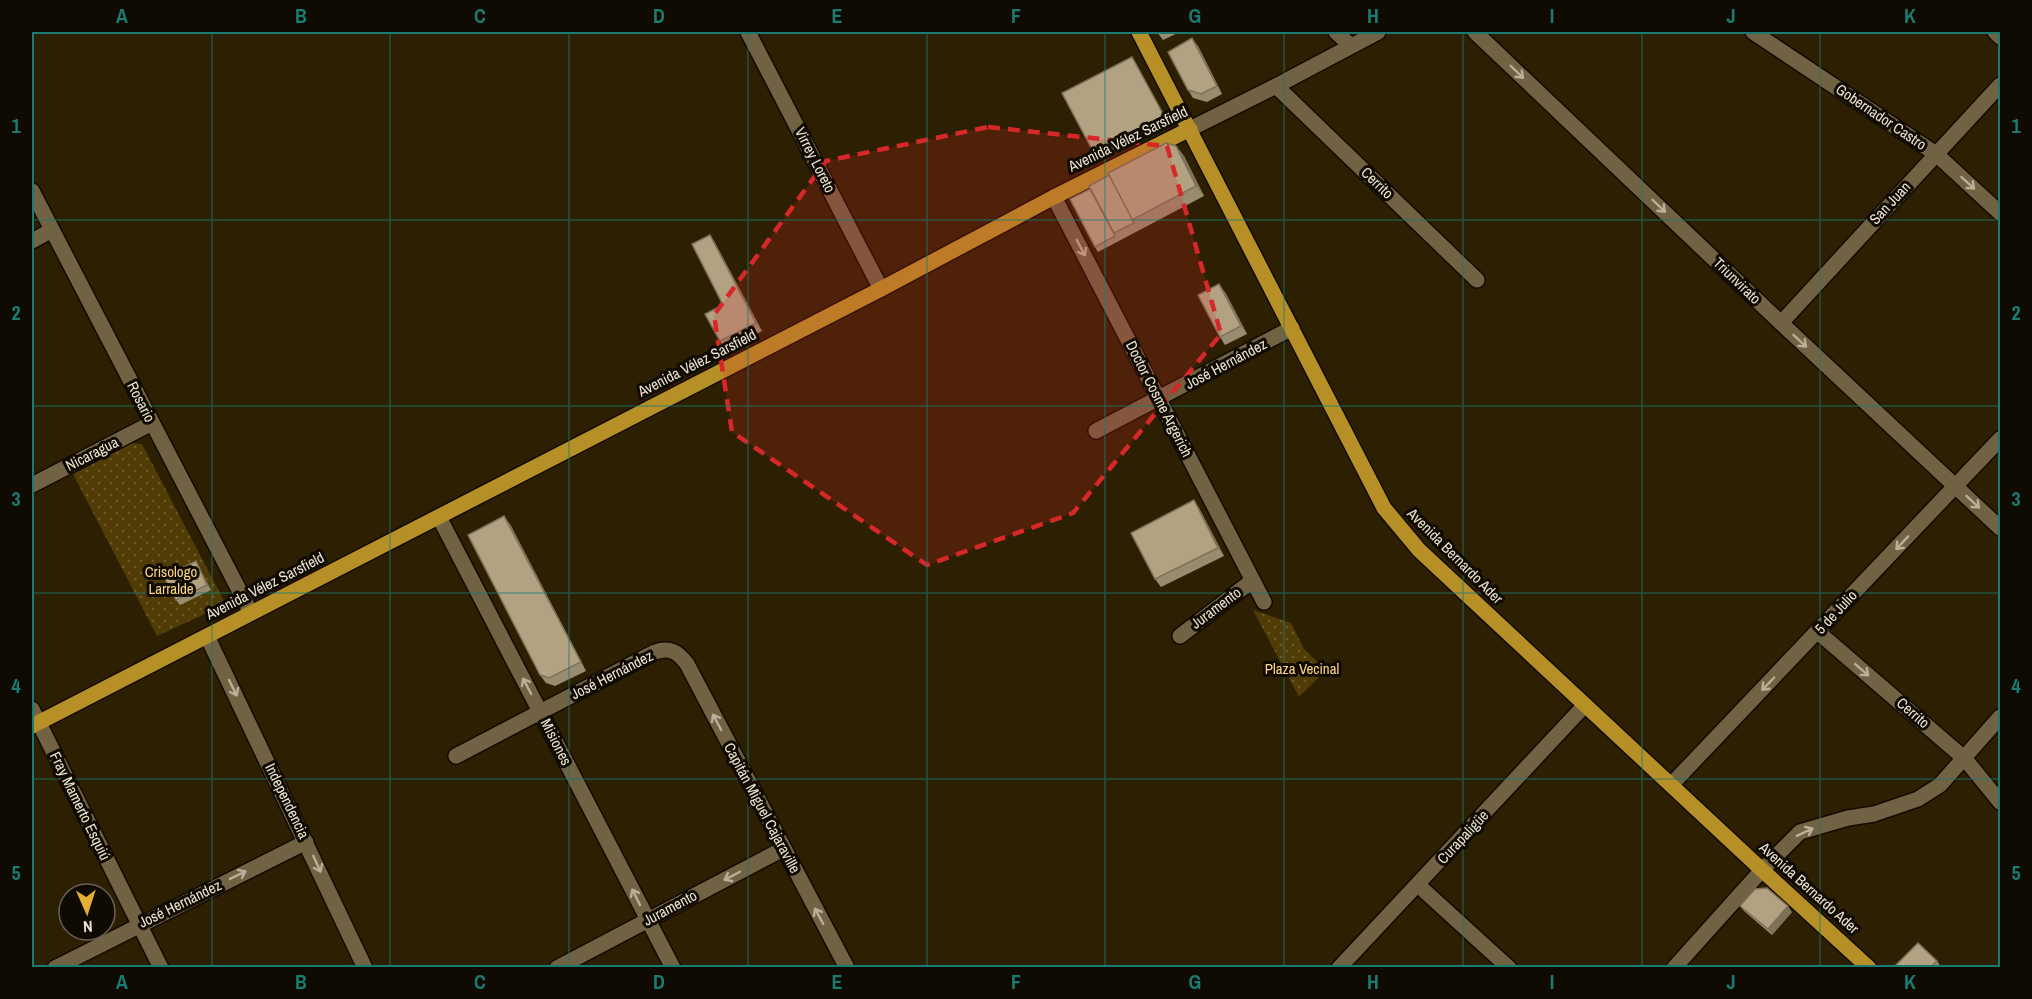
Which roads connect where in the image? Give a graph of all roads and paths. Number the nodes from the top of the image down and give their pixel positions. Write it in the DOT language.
graph roads {
  1 [pos="748,32"];
  2 [pos="1140,32"];
  3 [pos="1336,32"];
  4 [pos="1378,32"];
  5 [pos="1475,32"];
  6 [pos="1753,32"];
  7 [pos="1995,32"];
  8 [pos="2001,37"];
  9 [pos="1351,46"];
  10 [pos="2001,85"];
  11 [pos="1276,86"];
  12 [pos="1190,129"];
  13 [pos="1936,154"];
  14 [pos="32,191"];
  15 [pos="1054,196"];
  16 [pos="2001,213"];
  17 [pos="52,230"];
  18 [pos="32,241"];
  19 [pos="1477,280"];
  20 [pos="881,289"];
  21 [pos="1781,323"];
  22 [pos="1292,328"];
  23 [pos="1160,399"];
  24 [pos="152,423"];
  25 [pos="1096,431"];
  26 [pos="2001,439"];
  27 [pos="32,485"];
  28 [pos="1956,486"];
  29 [pos="439,517"];
  30 [pos="2001,528"];
  31 [pos="1252,580"];
  32 [pos="1264,602"];
  33 [pos="251,614"];
  34 [pos="1818,632"];
  35 [pos="207,636"];
  36 [pos="1180,636"];
  37 [pos="674,651"];
  38 [pos="1585,705"];
  39 [pos="541,712"];
  40 [pos="2001,717"];
  41 [pos="34,719"];
  42 [pos="456,756"];
  43 [pos="1965,759"];
  44 [pos="1671,785"];
  45 [pos="2001,802"];
  46 [pos="306,842"];
  47 [pos="783,849"];
  48 [pos="1762,870"];
  49 [pos="1418,885"];
  50 [pos="648,920"];
  51 [pos="138,924"];
  52 [pos="55,968"];
  53 [pos="161,968"];
  54 [pos="365,968"];
  55 [pos="557,968"];
  56 [pos="673,968"];
  57 [pos="847,968"];
  58 [pos="1339,968"];
  59 [pos="1509,968"];
  60 [pos="1674,968"];
  61 [pos="1869,968"];
  1 -- 20 [label="street, Virrey Loreto"];
  2 -- 12 [label="main road, Avenida Bernardo Ader"];
  3 -- 9 [label="street"];
  4 -- 9 [label="street, Avenida Vélez Sarsfield"];
  5 -- 21 [label="street, Triunvirato, one-way"];
  6 -- 13 [label="street, Gobernador Castro"];
  7 -- 8 [label="street"];
  9 -- 11 [label="street, Avenida Vélez Sarsfield"];
  10 -- 13 [label="street, San Juan"];
  11 -- 12 [label="street, Avenida Vélez Sarsfield"];
  11 -- 19 [label="street, Cerrito"];
  12 -- 15 [label="main road, Avenida Vélez Sarsfield"];
  12 -- 22 [label="main road, Avenida Bernardo Ader"];
  13 -- 16 [label="street, Gobernador Castro, one-way"];
  13 -- 21 [label="street, San Juan"];
  14 -- 17 [label="street, Rosario"];
  15 -- 20 [label="main road, Avenida Vélez Sarsfield"];
  15 -- 23 [label="street, Doctor Cosme Argerich, one-way"];
  17 -- 18 [label="street"];
  17 -- 24 [label="street, Rosario"];
  20 -- 29 [label="main road, Avenida Vélez Sarsfield"];
  21 -- 28 [label="street, Triunvirato, one-way"];
  22 -- 23 [label="street, José Hernández"];
  22 -- 38 [label="main road, Avenida Bernardo Ader"];
  23 -- 25 [label="street, José Hernández"];
  23 -- 31 [label="street, Doctor Cosme Argerich"];
  24 -- 27 [label="street, Nicaragua"];
  24 -- 33 [label="street, Rosario"];
  26 -- 28 [label="street, 5 de Julio"];
  28 -- 30 [label="street, Triunvirato, one-way"];
  28 -- 34 [label="street, 5 de Julio, one-way"];
  29 -- 33 [label="main road, Avenida Vélez Sarsfield"];
  39 -- 29 [label="street, Misiones, one-way"];
  31 -- 32 [label="street, Doctor Cosme Argerich"];
  31 -- 36 [label="street, Juramento"];
  33 -- 35 [label="main road, Avenida Vélez Sarsfield"];
  34 -- 43 [label="street, Cerrito, one-way"];
  34 -- 44 [label="street, 5 de Julio, one-way"];
  35 -- 41 [label="main road, Avenida Vélez Sarsfield"];
  35 -- 46 [label="street, Independencia, one-way"];
  37 -- 39 [label="street, José Hernández"];
  47 -- 37 [label="street, Capitán Miguel Cajaraville, one-way"];
  38 -- 44 [label="main road, Avenida Bernardo Ader"];
  38 -- 49 [label="street, Curapaligüe"];
  39 -- 42 [label="street, José Hernández"];
  50 -- 39 [label="street, Misiones, one-way"];
  40 -- 43 [label="street"];
  41 -- 51 [label="street, Fray Mamerto Esquiú"];
  43 -- 45 [label="street, Cerrito"];
  48 -- 43 [label="street, one-way"];
  44 -- 48 [label="main road, Avenida Bernardo Ader"];
  51 -- 46 [label="street, José Hernández, one-way"];
  46 -- 54 [label="street, Independencia, one-way"];
  47 -- 50 [label="street, Juramento, one-way"];
  57 -- 47 [label="street, Capitán Miguel Cajaraville, one-way"];
  48 -- 60 [label="street"];
  48 -- 61 [label="main road, Avenida Bernardo Ader"];
  49 -- 58 [label="street, Curapaligüe"];
  49 -- 59 [label="street"];
  50 -- 55 [label="street, Juramento"];
  50 -- 56 [label="street, Misiones"];
  51 -- 52 [label="street, José Hernández"];
  51 -- 53 [label="street, Fray Mamerto Esquiú"];
}
